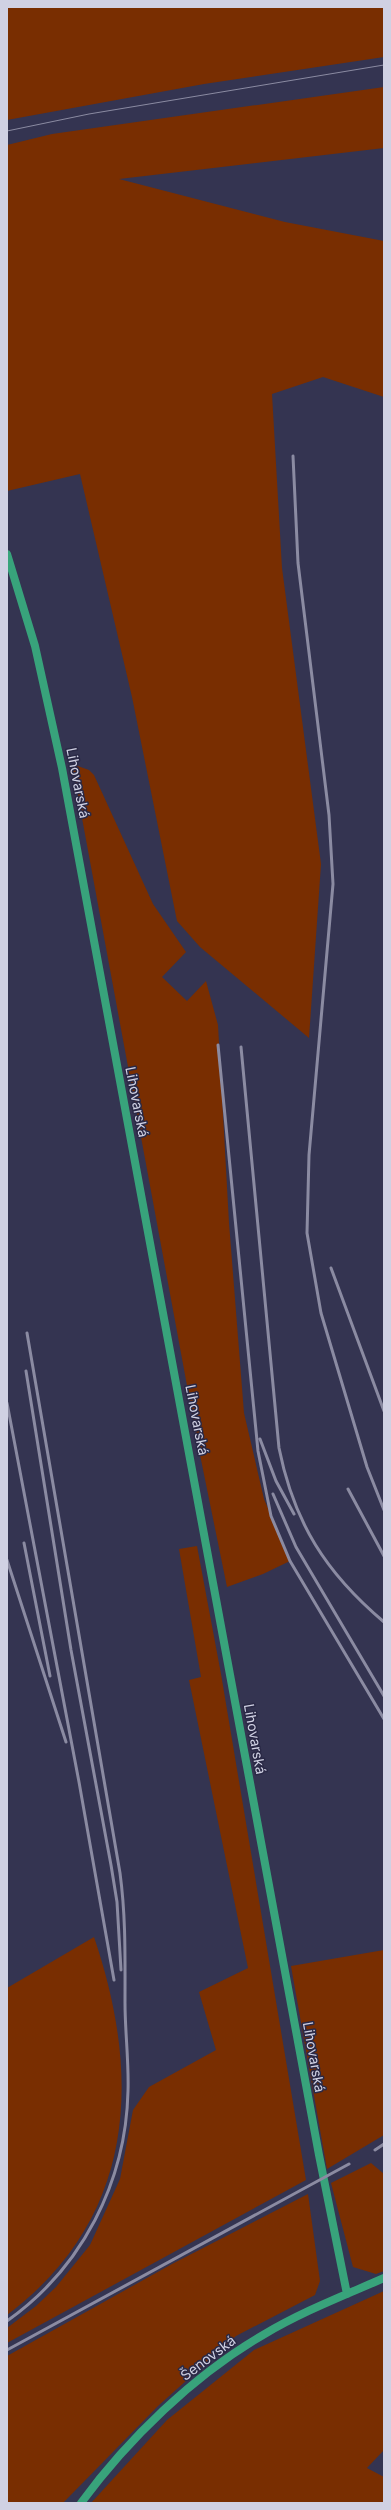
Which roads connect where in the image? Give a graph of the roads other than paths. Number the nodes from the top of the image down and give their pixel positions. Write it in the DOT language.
graph roads {
  1 [pos="7,554"];
  2 [pos="384,2278"];
  3 [pos="347,2294"];
  4 [pos="81,2503"];
  1 -- 3 [label="street, Lihovarská"];
  2 -- 3 [label="street, Šenovská"];
  3 -- 4 [label="street, Šenovská"];
}
